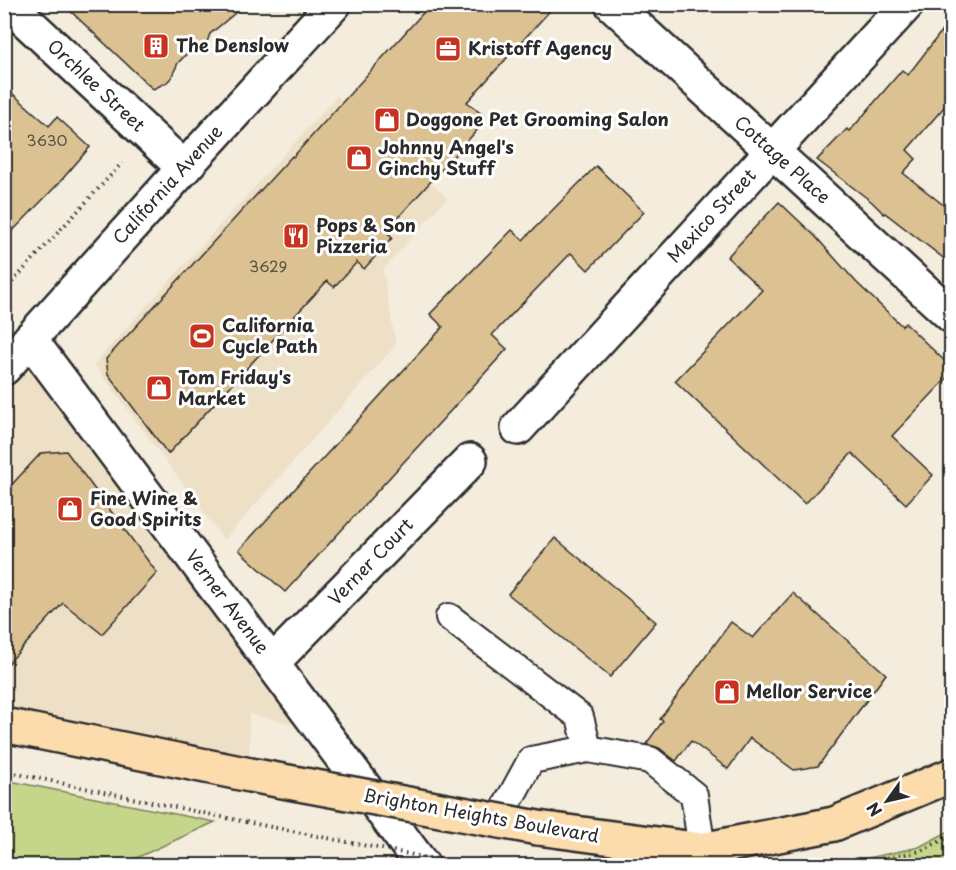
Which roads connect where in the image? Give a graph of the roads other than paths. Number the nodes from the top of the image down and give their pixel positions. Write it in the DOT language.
graph roads {
  1 [pos="8,4"];
  2 [pos="334,4"];
  3 [pos="612,4"];
  4 [pos="907,4"];
  5 [pos="772,151"];
  6 [pos="184,168"];
  7 [pos="951,316"];
  8 [pos="30,339"];
  9 [pos="4,369"];
  10 [pos="518,428"];
  11 [pos="470,462"];
  12 [pos="449,617"];
  13 [pos="272,663"];
  14 [pos="4,725"];
  15 [pos="588,748"];
  16 [pos="951,775"];
  17 [pos="498,820"];
  18 [pos="702,850"];
  19 [pos="423,866"];
  1 -- 6 [label="street, Orchlee Street"];
  2 -- 6 [label="street, California Avenue"];
  3 -- 5 [label="street, Cottage Place"];
  4 -- 5 [label="street, Mexico Street"];
  5 -- 7 [label="street, Cottage Place"];
  5 -- 10 [label="street, Mexico Street"];
  6 -- 8 [label="street, California Avenue"];
  8 -- 9 [label="street, California Avenue"];
  8 -- 13 [label="street, Verner Avenue"];
  11 -- 13 [label="street, Verner Court"];
  12 -- 15 [label="lane"];
  13 -- 19 [label="street, Verner Avenue"];
  14 -- 17 [label="main road, Brighton Heights Boulevard, bridge"];
  15 -- 17 [label="lane"];
  15 -- 18 [label="lane"];
  16 -- 18 [label="main road, Brighton Heights Boulevard"];
  17 -- 18 [label="main road, Brighton Heights Boulevard, bridge"];
}
